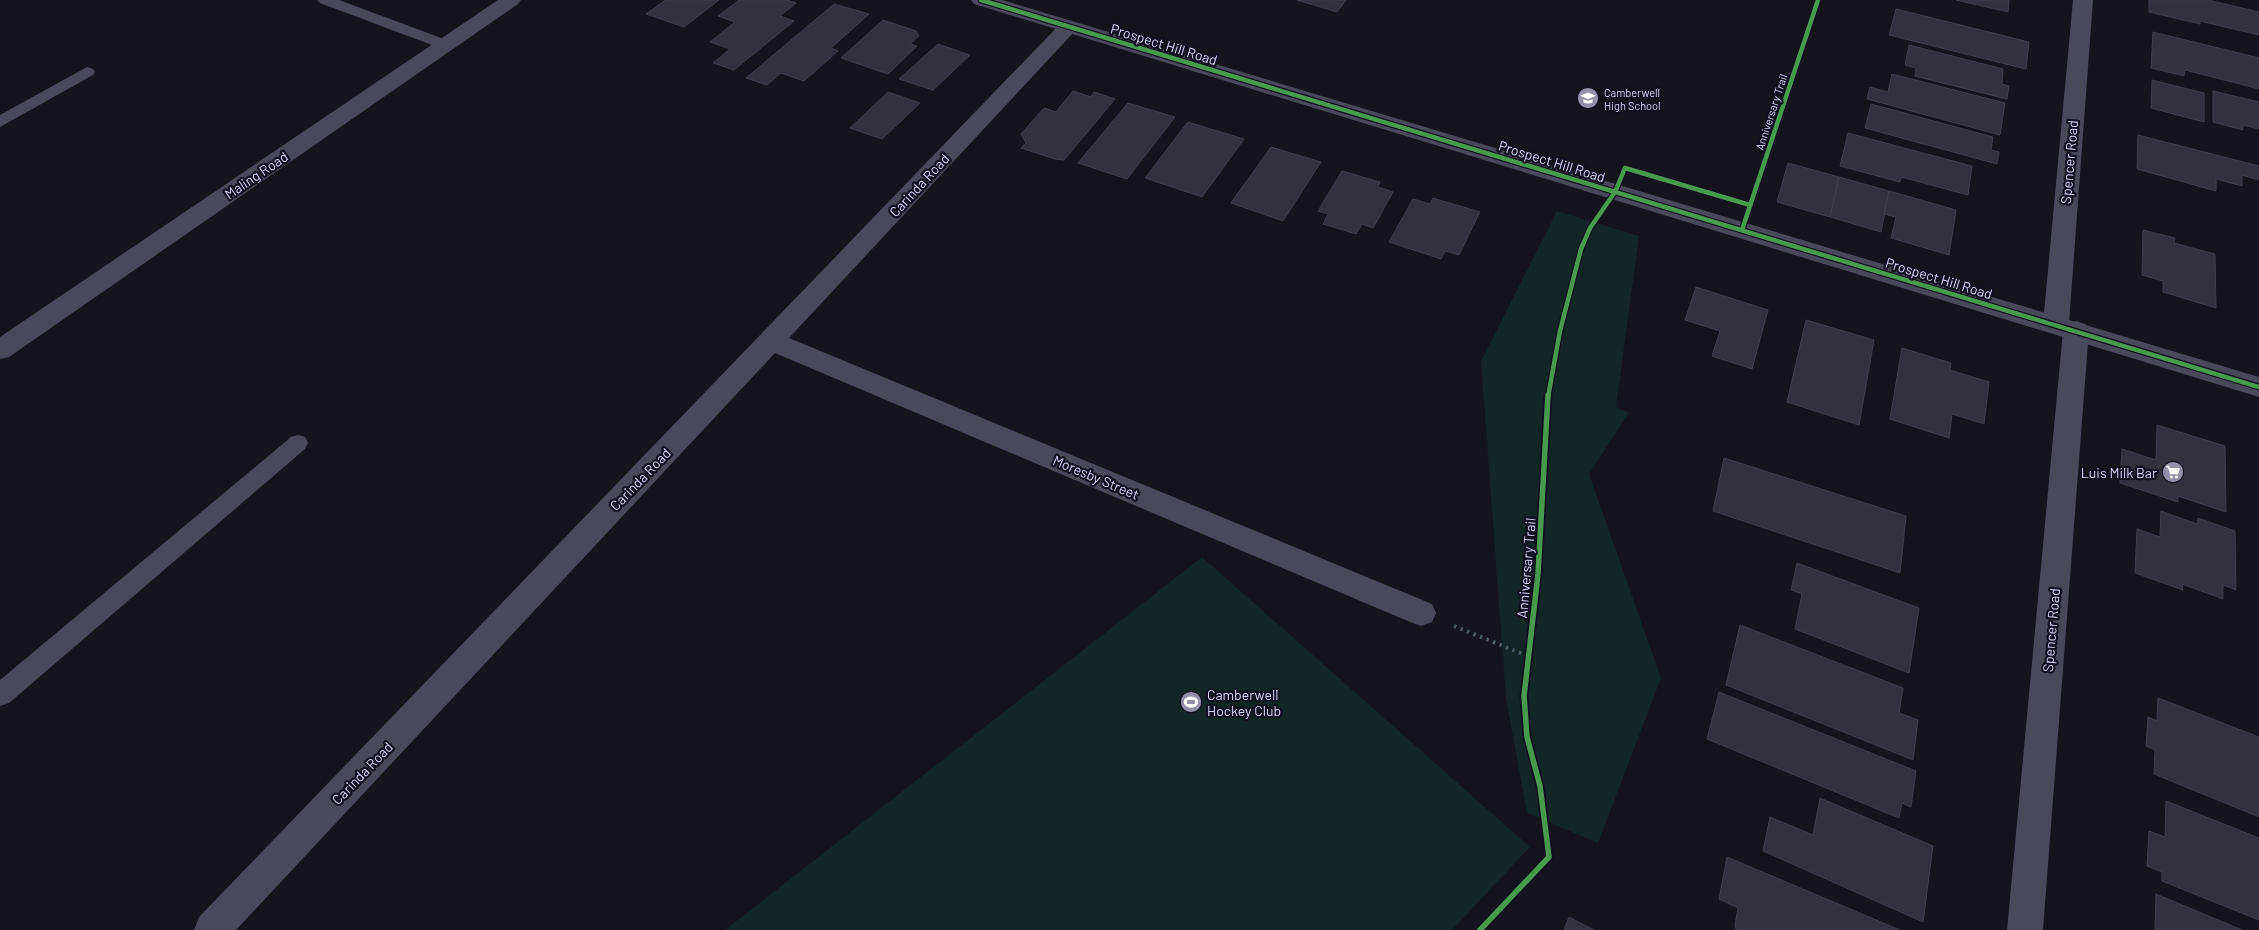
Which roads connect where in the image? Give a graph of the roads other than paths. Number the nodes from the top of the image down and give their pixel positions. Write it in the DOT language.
graph roads {
  1 [pos="325,0"];
  2 [pos="511,0"];
  3 [pos="981,0"];
  4 [pos="2083,0"];
  5 [pos="1068,27"];
  6 [pos="446,45"];
  7 [pos="87,72"];
  8 [pos="0,122"];
  9 [pos="2066,327"];
  10 [pos="772,341"];
  11 [pos="0,350"];
  12 [pos="2259,387"];
  13 [pos="298,442"];
  14 [pos="1421,613"];
  15 [pos="0,696"];
  16 [pos="212,930"];
  17 [pos="2025,930"];
  1 -- 6 [label="lane"];
  2 -- 6 [label="street, Maling Road"];
  3 -- 5 [label="street, Prospect Hill Road"];
  4 -- 9 [label="street, Spencer Road"];
  5 -- 9 [label="street, Prospect Hill Road"];
  5 -- 10 [label="street, Carinda Road"];
  6 -- 11 [label="street, Maling Road"];
  7 -- 8 [label="lane"];
  9 -- 12 [label="street, Prospect Hill Road"];
  9 -- 17 [label="street, Spencer Road"];
  10 -- 14 [label="street, Moresby Street"];
  10 -- 16 [label="street, Carinda Road"];
  13 -- 15 [label="lane"];
}
